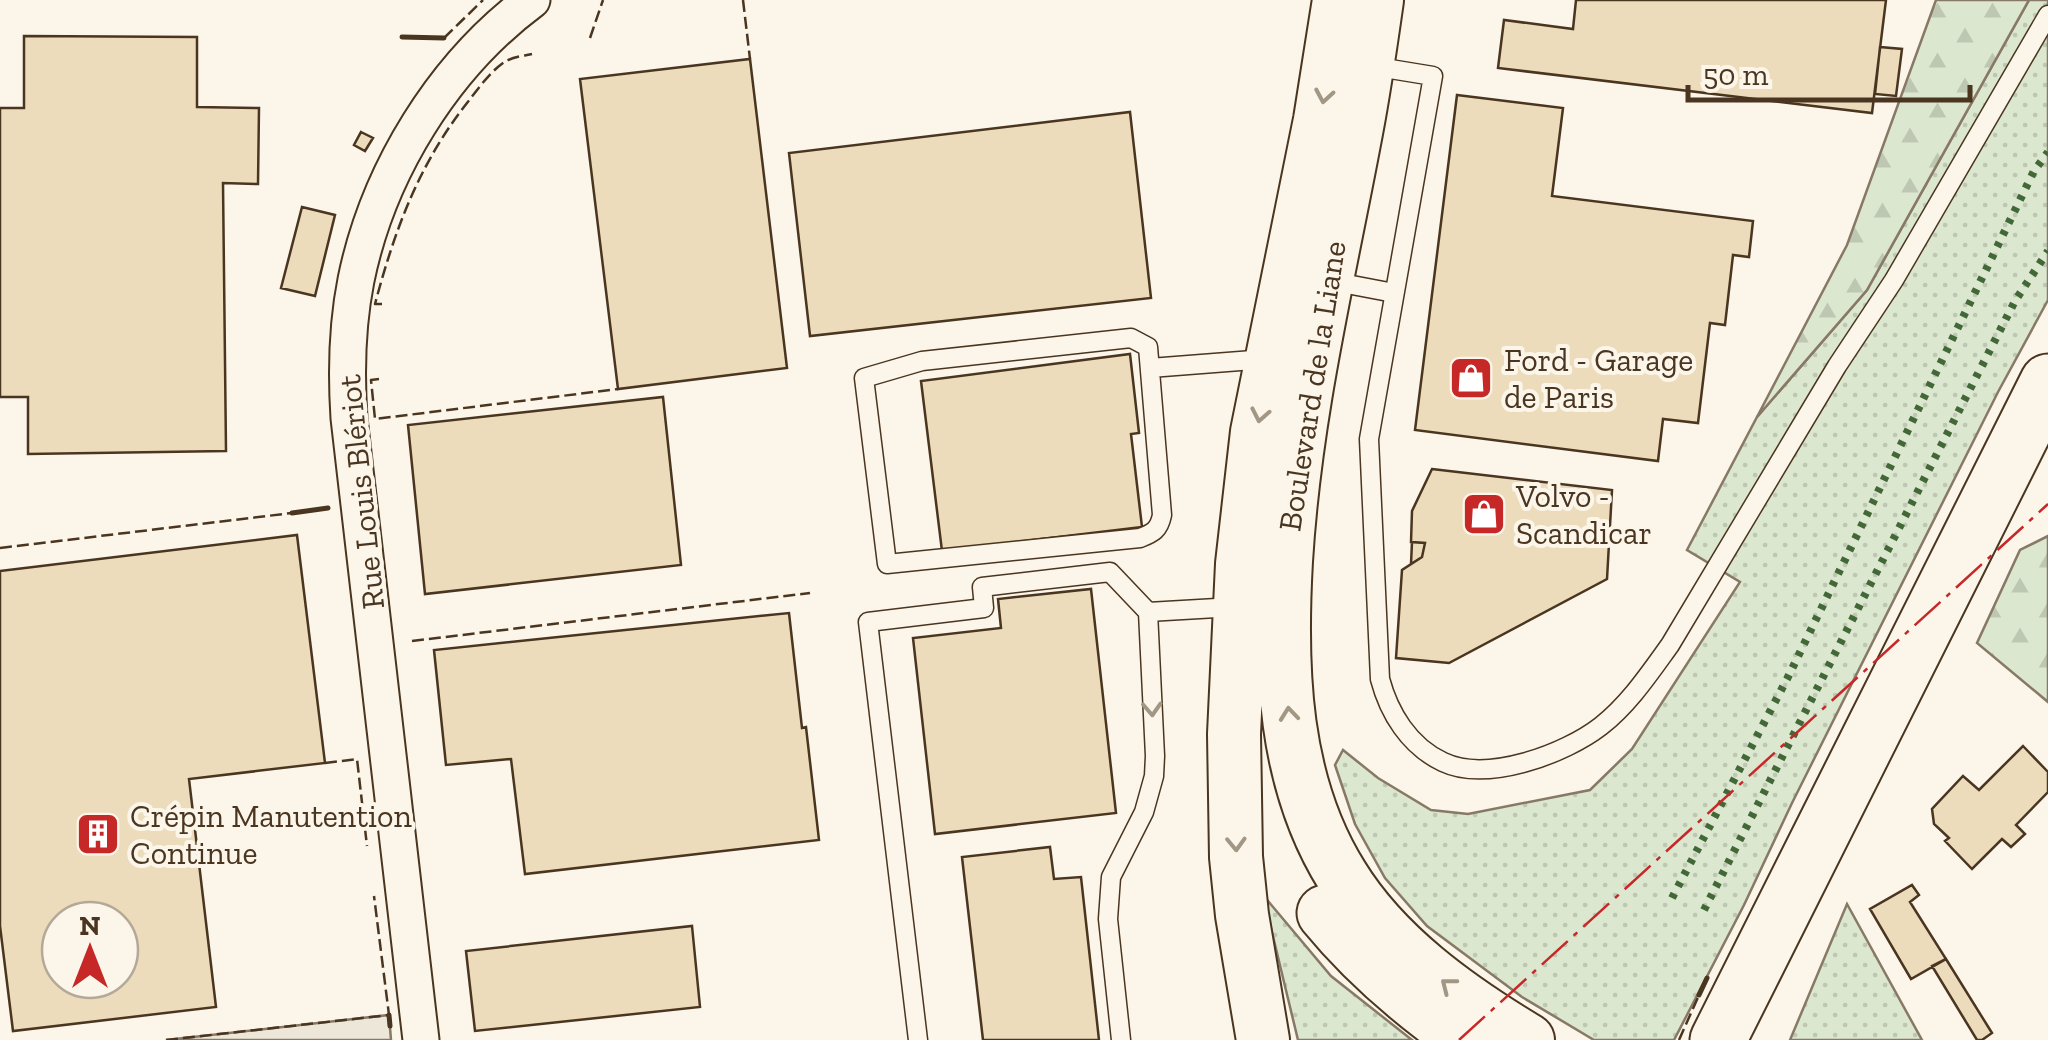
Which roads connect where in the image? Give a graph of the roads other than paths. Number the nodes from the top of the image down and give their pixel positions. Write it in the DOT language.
graph roads {
  1 [pos="532,0"];
  2 [pos="1339,0"];
  3 [pos="1377,0"];
  4 [pos="2048,14"];
  5 [pos="1367,65"];
  6 [pos="1310,268"];
  7 [pos="1394,293"];
  8 [pos="1272,359"];
  9 [pos="1150,368"];
  10 [pos="2048,382"];
  11 [pos="1148,612"];
  12 [pos="1240,613"];
  13 [pos="1326,913"];
  14 [pos="1738,1029"];
  15 [pos="421,1040"];
  16 [pos="918,1040"];
  17 [pos="1122,1040"];
  18 [pos="1263,1040"];
  19 [pos="1466,1040"];
  20 [pos="1528,1040"];
  1 -- 15 [label="street, Rue Louis Blériot"];
  2 -- 6 [label="main road, Boulevard de la Liane, one-way"];
  3 -- 5 [label="main road, Boulevard de la Liane"];
  4 -- 7 [label="lane"];
  5 -- 6 [label="main road, Boulevard de la Liane"];
  5 -- 7 [label="lane"];
  6 -- 7 [label="lane"];
  6 -- 8 [label="main road, Boulevard de la Liane"];
  20 -- 6 [label="main road, Boulevard de la Liane, one-way"];
  8 -- 9 [label="lane"];
  8 -- 12 [label="main road, Boulevard de la Liane, one-way"];
  9 -- 9 [label="lane"];
  10 -- 14 [label="highway"];
  11 -- 12 [label="lane"];
  11 -- 16 [label="lane"];
  11 -- 17 [label="lane, one-way"];
  12 -- 13 [label="main road"];
  12 -- 18 [label="main road, Boulevard de la Liane, one-way"];
  13 -- 19 [label="highway"];
}
